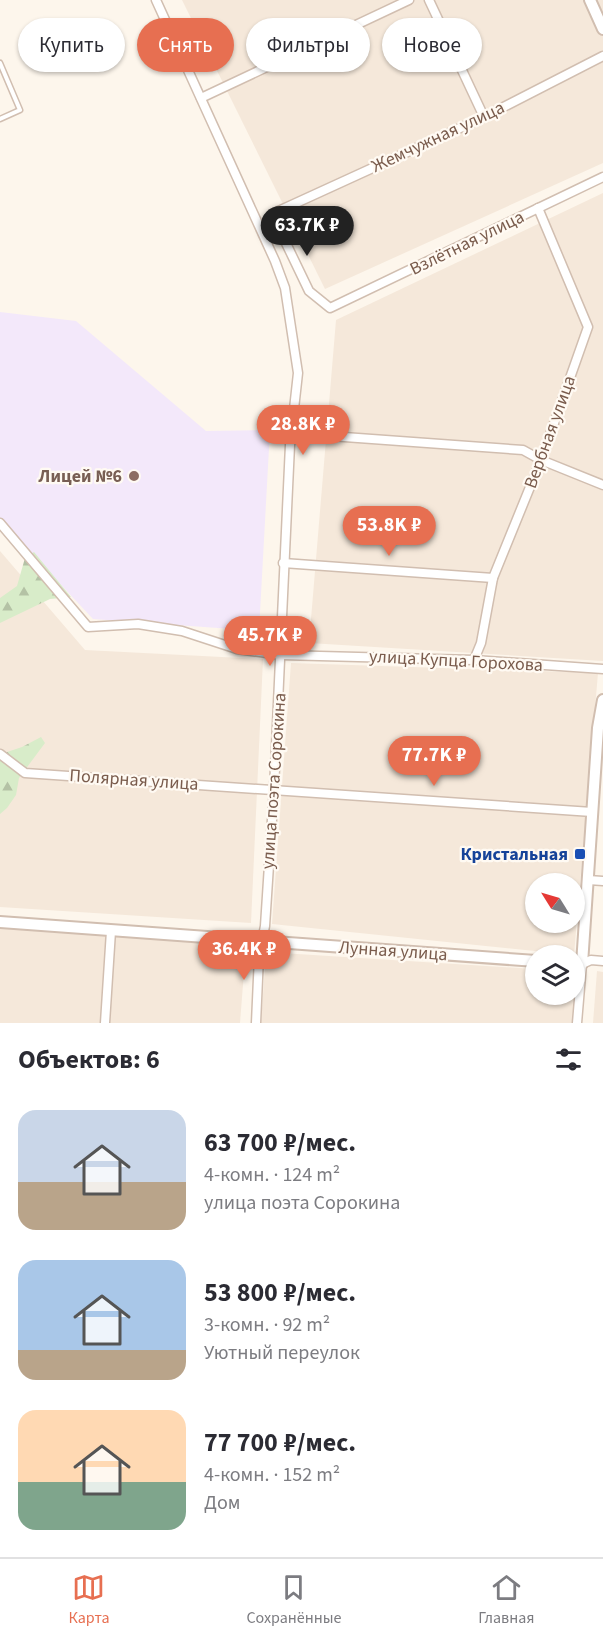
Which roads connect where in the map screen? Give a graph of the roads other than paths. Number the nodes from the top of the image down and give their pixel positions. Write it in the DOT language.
graph roads {
  1 [pos="156,0"];
  2 [pos="409,0"];
  3 [pos="429,0"];
  4 [pos="590,0"];
  5 [pos="603,29"];
  6 [pos="603,56"];
  7 [pos="0,63"];
  8 [pos="201,98"];
  9 [pos="484,117"];
  10 [pos="0,119"];
  11 [pos="603,177"];
  12 [pos="538,208"];
  13 [pos="330,308"];
  14 [pos="290,445"];
  15 [pos="541,460"];
  16 [pos="603,485"];
  17 [pos="0,523"];
  18 [pos="283,563"];
  19 [pos="493,578"];
  20 [pos="281,655"];
  21 [pos="474,660"];
  22 [pos="603,669"];
  23 [pos="603,700"];
  24 [pos="0,754"];
  25 [pos="273,789"];
  26 [pos="592,812"];
  27 [pos="588,880"];
  28 [pos="603,881"];
  29 [pos="0,922"];
  30 [pos="111,931"];
  31 [pos="260,942"];
  32 [pos="580,945"];
  33 [pos="525,960"];
  34 [pos="603,961"];
  35 [pos="585,962"];
  36 [pos="577,1005"];
  37 [pos="105,1023"];
  38 [pos="256,1023"];
  39 [pos="577,1023"];
  1 -- 8 [label="street, улица поэта Сорокина"];
  2 -- 8 [label="street"];
  3 -- 9 [label="street"];
  4 -- 5 [label="street"];
  6 -- 9 [label="street, Жемчужная улица"];
  7 -- 10 [label="lane"];
  8 -- 14 [label="street, улица поэта Сорокина"];
  9 -- 13 [label="street, Жемчужная улица"];
  11 -- 12 [label="street, Взлётная улица"];
  12 -- 13 [label="street, Взлётная улица"];
  12 -- 15 [label="street, Вербная улица"];
  14 -- 15 [label="street"];
  14 -- 18 [label="street, улица поэта Сорокина"];
  15 -- 16 [label="street"];
  15 -- 19 [label="street, Вербная улица"];
  17 -- 20 [label="street, улица Купца Горохова"];
  18 -- 19 [label="street"];
  18 -- 20 [label="street, улица поэта Сорокина"];
  19 -- 21 [label="street, Вербная улица"];
  20 -- 21 [label="street, улица Купца Горохова"];
  20 -- 25 [label="street, улица поэта Сорокина"];
  21 -- 22 [label="street, улица Купца Горохова"];
  23 -- 26 [label="street"];
  24 -- 25 [label="street, Полярная улица"];
  25 -- 26 [label="street, Полярная улица"];
  25 -- 31 [label="street, улица поэта Сорокина"];
  26 -- 27 [label="street"];
  27 -- 28 [label="street"];
  27 -- 32 [label="street"];
  29 -- 30 [label="street, Лунная улица"];
  30 -- 31 [label="street, Лунная улица"];
  30 -- 37 [label="street"];
  31 -- 33 [label="street, Лунная улица"];
  31 -- 38 [label="street, улица поэта Сорокина"];
  34 -- 35 [label="street"];
  36 -- 39 [label="street"];
}
